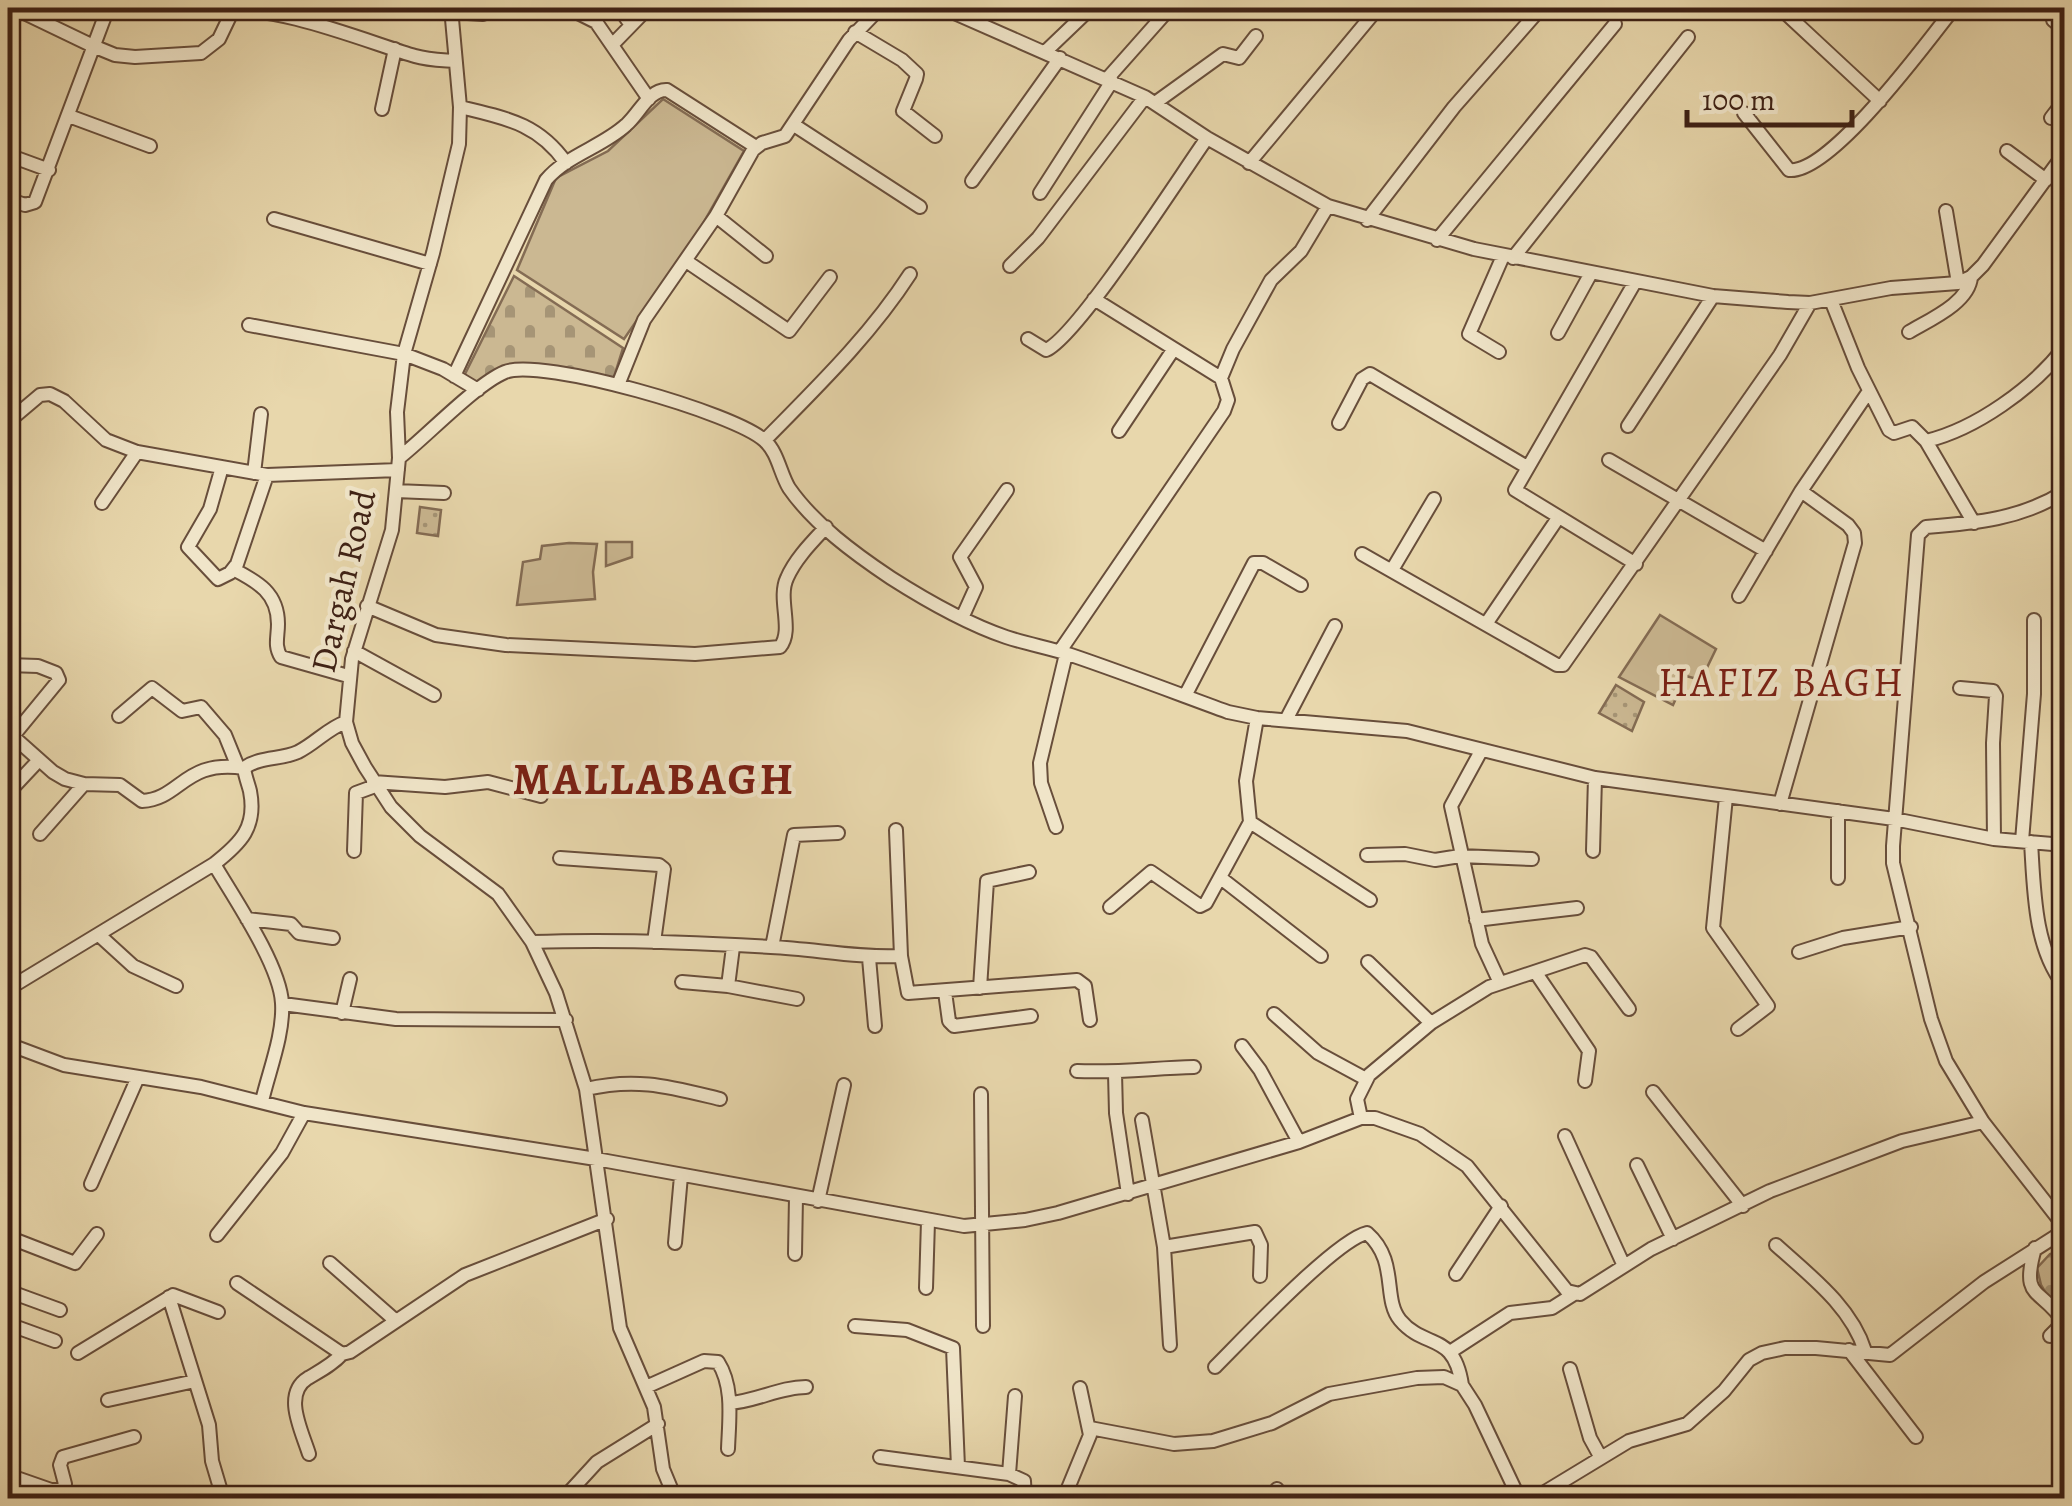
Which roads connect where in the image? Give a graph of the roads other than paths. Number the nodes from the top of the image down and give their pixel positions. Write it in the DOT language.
graph roads {
  1 [pos="14,8"];
  2 [pos="108,8"];
  3 [pos="497,8"];
  4 [pos="544,8"];
  5 [pos="618,8"];
  6 [pos="648,8"];
  7 [pos="880,8"];
  8 [pos="944,8"];
  9 [pos="1091,8"];
  10 [pos="1170,8"];
  11 [pos="1378,8"];
  12 [pos="1541,8"];
  13 [pos="1780,8"];
  14 [pos="1954,8"];
  15 [pos="452,10"];
  16 [pos="2052,20"];
  17 [pos="1615,24"];
  18 [pos="631,25"];
  19 [pos="2064,29"];
  20 [pos="855,32"];
  21 [pos="1256,36"];
  22 [pos="1688,37"];
  23 [pos="612,45"];
  24 [pos="93,46"];
  25 [pos="396,48"];
  26 [pos="1045,52"];
  27 [pos="1060,58"];
  28 [pos="455,61"];
  29 [pos="1110,80"];
  30 [pos="650,98"];
  31 [pos="1150,100"];
  32 [pos="1880,101"];
  33 [pos="2064,102"];
  34 [pos="460,107"];
  35 [pos="382,109"];
  36 [pos="1744,112"];
  37 [pos="69,116"];
  38 [pos="2052,118"];
  39 [pos="794,125"];
  40 [pos="936,136"];
  41 [pos="1206,138"];
  42 [pos="150,146"];
  43 [pos="756,146"];
  44 [pos="2007,151"];
  45 [pos="2064,154"];
  46 [pos="8,155"];
  47 [pos="566,163"];
  48 [pos="1249,163"];
  49 [pos="48,170"];
  50 [pos="2046,180"];
  51 [pos="972,181"];
  52 [pos="1040,193"];
  53 [pos="8,198"];
  54 [pos="1328,206"];
  55 [pos="920,207"];
  56 [pos="1946,211"];
  57 [pos="716,216"];
  58 [pos="274,218"];
  59 [pos="1367,220"];
  60 [pos="1437,240"];
  61 [pos="766,256"];
  62 [pos="1508,257"];
  63 [pos="686,261"];
  64 [pos="430,264"];
  65 [pos="1010,266"];
  66 [pos="1592,273"];
  67 [pos="910,274"];
  68 [pos="830,276"];
  69 [pos="1964,280"];
  70 [pos="1635,282"];
  71 [pos="1713,296"];
  72 [pos="1094,299"];
  73 [pos="1831,300"];
  74 [pos="1810,302"];
  75 [pos="249,324"];
  76 [pos="1908,332"];
  77 [pos="1558,333"];
  78 [pos="1028,339"];
  79 [pos="2064,348"];
  80 [pos="1173,350"];
  81 [pos="1499,352"];
  82 [pos="404,354"];
  83 [pos="454,376"];
  84 [pos="1221,378"];
  85 [pos="618,386"];
  86 [pos="478,390"];
  87 [pos="1869,391"];
  88 [pos="261,414"];
  89 [pos="8,422"];
  90 [pos="1338,423"];
  91 [pos="1628,426"];
  92 [pos="1119,431"];
  93 [pos="765,440"];
  94 [pos="1926,441"];
  95 [pos="137,452"];
  96 [pos="1609,460"];
  97 [pos="398,464"];
  98 [pos="222,467"];
  99 [pos="1528,467"];
  100 [pos="260,474"];
  101 [pos="1007,490"];
  102 [pos="396,491"];
  103 [pos="1800,492"];
  104 [pos="2064,492"];
  105 [pos="444,494"];
  106 [pos="1434,499"];
  107 [pos="1678,502"];
  108 [pos="102,503"];
  109 [pos="1558,518"];
  110 [pos="1974,523"];
  111 [pos="826,527"];
  112 [pos="1766,550"];
  113 [pos="1362,554"];
  114 [pos="1636,564"];
  115 [pos="234,569"];
  116 [pos="1392,570"];
  117 [pos="1301,585"];
  118 [pos="1739,596"];
  119 [pos="367,606"];
  120 [pos="962,618"];
  121 [pos="2034,620"];
  122 [pos="1486,624"];
  123 [pos="1336,626"];
  124 [pos="354,651"];
  125 [pos="1063,653"];
  126 [pos="8,665"];
  127 [pos="348,676"];
  128 [pos="1960,688"];
  129 [pos="434,695"];
  130 [pos="1185,696"];
  131 [pos="119,716"];
  132 [pos="1257,718"];
  133 [pos="1286,720"];
  134 [pos="346,722"];
  135 [pos="10,734"];
  136 [pos="1481,750"];
  137 [pos="38,760"];
  138 [pos="241,768"];
  139 [pos="1595,778"];
  140 [pos="84,784"];
  141 [pos="374,784"];
  142 [pos="8,794"];
  143 [pos="540,796"];
  144 [pos="1726,796"];
  145 [pos="1780,804"];
  146 [pos="1838,812"];
  147 [pos="1894,819"];
  148 [pos="1250,822"];
  149 [pos="1056,827"];
  150 [pos="896,830"];
  151 [pos="838,833"];
  152 [pos="40,834"];
  153 [pos="1994,839"];
  154 [pos="2026,842"];
  155 [pos="2064,845"];
  156 [pos="354,851"];
  157 [pos="1593,851"];
  158 [pos="1368,855"];
  159 [pos="1460,856"];
  160 [pos="560,858"];
  161 [pos="1532,859"];
  162 [pos="214,864"];
  163 [pos="1029,872"];
  164 [pos="1838,878"];
  165 [pos="1222,879"];
  166 [pos="1370,900"];
  167 [pos="1110,908"];
  168 [pos="1577,908"];
  169 [pos="247,919"];
  170 [pos="1476,920"];
  171 [pos="1911,927"];
  172 [pos="99,936"];
  173 [pos="333,938"];
  174 [pos="532,942"];
  175 [pos="654,942"];
  176 [pos="733,946"];
  177 [pos="772,946"];
  178 [pos="1800,952"];
  179 [pos="900,956"];
  180 [pos="1322,956"];
  181 [pos="870,958"];
  182 [pos="1368,962"];
  183 [pos="1536,973"];
  184 [pos="350,980"];
  185 [pos="682,982"];
  186 [pos="1500,983"];
  187 [pos="2064,985"];
  188 [pos="176,986"];
  189 [pos="728,986"];
  190 [pos="980,988"];
  191 [pos="8,989"];
  192 [pos="945,992"];
  193 [pos="796,999"];
  194 [pos="283,1004"];
  195 [pos="1630,1009"];
  196 [pos="342,1014"];
  197 [pos="1274,1014"];
  198 [pos="1031,1016"];
  199 [pos="566,1020"];
  200 [pos="1090,1020"];
  201 [pos="1430,1023"];
  202 [pos="875,1026"];
  203 [pos="1738,1029"];
  204 [pos="8,1044"];
  205 [pos="1242,1046"];
  206 [pos="1194,1067"];
  207 [pos="1078,1072"];
  208 [pos="1115,1073"];
  209 [pos="138,1077"];
  210 [pos="1366,1079"];
  211 [pos="1585,1081"];
  212 [pos="844,1085"];
  213 [pos="586,1089"];
  214 [pos="1652,1092"];
  215 [pos="981,1094"];
  216 [pos="720,1099"];
  217 [pos="262,1101"];
  218 [pos="304,1113"];
  219 [pos="1361,1118"];
  220 [pos="1142,1120"];
  221 [pos="1983,1122"];
  222 [pos="1565,1136"];
  223 [pos="1299,1142"];
  224 [pos="596,1159"];
  225 [pos="1637,1165"];
  226 [pos="681,1176"];
  227 [pos="91,1184"];
  228 [pos="1154,1186"];
  229 [pos="1128,1194"];
  230 [pos="796,1197"];
  231 [pos="818,1201"];
  232 [pos="1501,1206"];
  233 [pos="1742,1206"];
  234 [pos="607,1219"];
  235 [pos="928,1221"];
  236 [pos="982,1225"];
  237 [pos="2064,1228"];
  238 [pos="97,1234"];
  239 [pos="216,1235"];
  240 [pos="8,1238"];
  241 [pos="1673,1238"];
  242 [pos="674,1243"];
  243 [pos="1776,1245"];
  244 [pos="1164,1247"];
  245 [pos="2035,1248"];
  246 [pos="795,1254"];
  247 [pos="330,1263"];
  248 [pos="1624,1266"];
  249 [pos="1456,1274"];
  250 [pos="1260,1276"];
  251 [pos="236,1283"];
  252 [pos="926,1288"];
  253 [pos="8,1291"];
  254 [pos="1574,1294"];
  255 [pos="170,1297"];
  256 [pos="60,1310"];
  257 [pos="218,1312"];
  258 [pos="396,1321"];
  259 [pos="8,1324"];
  260 [pos="855,1326"];
  261 [pos="982,1326"];
  262 [pos="2050,1336"];
  263 [pos="54,1340"];
  264 [pos="1170,1345"];
  265 [pos="1849,1350"];
  266 [pos="1865,1351"];
  267 [pos="1450,1352"];
  268 [pos="78,1353"];
  269 [pos="342,1354"];
  270 [pos="1214,1367"];
  271 [pos="1570,1369"];
  272 [pos="195,1380"];
  273 [pos="1462,1385"];
  274 [pos="646,1387"];
  275 [pos="806,1387"];
  276 [pos="1080,1388"];
  277 [pos="1015,1396"];
  278 [pos="108,1400"];
  279 [pos="730,1403"];
  280 [pos="658,1424"];
  281 [pos="1090,1428"];
  282 [pos="134,1437"];
  283 [pos="1916,1437"];
  284 [pos="728,1448"];
  285 [pos="309,1454"];
  286 [pos="880,1457"];
  287 [pos="1601,1458"];
  288 [pos="958,1467"];
  289 [pos="1009,1474"];
  290 [pos="9,1475"];
  291 [pos="10,1498"];
  292 [pos="222,1498"];
  293 [pos="564,1498"];
  294 [pos="675,1498"];
  295 [pos="1025,1498"];
  296 [pos="1064,1498"];
  297 [pos="1520,1498"];
  298 [pos="1535,1498"];
  1 -- 24 [label="street"];
  2 -- 24 [label="street"];
  3 -- 15 [label="street"];
  4 -- 23 [label="street"];
  5 -- 18 [label="street"];
  6 -- 18 [label="street"];
  7 -- 20 [label="street"];
  8 -- 26 [label="street"];
  9 -- 26 [label="street"];
  10 -- 29 [label="street"];
  11 -- 48 [label="street"];
  12 -- 59 [label="street"];
  13 -- 32 [label="street"];
  14 -- 32 [label="street"];
  15 -- 28 [label="street, Dargah Road"];
  16 -- 19 [label="street"];
  17 -- 60 [label="street"];
  18 -- 23 [label="street"];
  20 -- 39 [label="street"];
  20 -- 40 [label="street"];
  21 -- 31 [label="street"];
  22 -- 62 [label="street"];
  23 -- 30 [label="street"];
  24 -- 25 [label="street"];
  24 -- 37 [label="street"];
  25 -- 28 [label="street"];
  25 -- 35 [label="street"];
  26 -- 27 [label="street"];
  27 -- 29 [label="street"];
  27 -- 51 [label="street"];
  28 -- 34 [label="street, Dargah Road"];
  29 -- 31 [label="street"];
  29 -- 52 [label="street"];
  30 -- 43 [label="street"];
  30 -- 47 [label="street"];
  31 -- 41 [label="street"];
  31 -- 65 [label="street"];
  32 -- 36 [label="street"];
  33 -- 38 [label="street"];
  34 -- 47 [label="street"];
  34 -- 64 [label="street, Dargah Road"];
  37 -- 42 [label="street"];
  37 -- 49 [label="street"];
  39 -- 43 [label="street"];
  39 -- 55 [label="street"];
  41 -- 48 [label="street"];
  41 -- 72 [label="street"];
  43 -- 57 [label="street"];
  44 -- 50 [label="street"];
  45 -- 50 [label="street"];
  46 -- 49 [label="street"];
  47 -- 83 [label="street"];
  48 -- 54 [label="street"];
  49 -- 53 [label="street"];
  50 -- 69 [label="street"];
  54 -- 59 [label="street"];
  54 -- 84 [label="street"];
  56 -- 69 [label="street"];
  57 -- 61 [label="street"];
  57 -- 63 [label="street"];
  58 -- 64 [label="street"];
  59 -- 60 [label="street"];
  60 -- 62 [label="street"];
  62 -- 66 [label="street"];
  62 -- 81 [label="street"];
  63 -- 68 [label="street"];
  63 -- 85 [label="street"];
  64 -- 82 [label="street, Dargah Road"];
  66 -- 70 [label="street"];
  66 -- 77 [label="street"];
  67 -- 93 [label="street"];
  69 -- 73 [label="street"];
  69 -- 76 [label="street"];
  70 -- 71 [label="street"];
  70 -- 99 [label="street"];
  71 -- 74 [label="street"];
  71 -- 91 [label="street"];
  72 -- 78 [label="street"];
  72 -- 80 [label="street"];
  73 -- 74 [label="street"];
  73 -- 87 [label="street"];
  74 -- 107 [label="street"];
  75 -- 82 [label="street"];
  79 -- 94 [label="street"];
  80 -- 84 [label="street"];
  80 -- 92 [label="street"];
  82 -- 83 [label="street"];
  82 -- 97 [label="street, Dargah Road"];
  83 -- 86 [label="street"];
  84 -- 125 [label="street"];
  85 -- 86 [label="street"];
  85 -- 93 [label="street"];
  86 -- 97 [label="street"];
  87 -- 94 [label="street"];
  87 -- 103 [label="street"];
  88 -- 100 [label="street"];
  89 -- 95 [label="street"];
  90 -- 99 [label="street"];
  93 -- 111 [label="street"];
  94 -- 110 [label="street"];
  95 -- 98 [label="street"];
  95 -- 108 [label="street"];
  96 -- 107 [label="street"];
  97 -- 100 [label="street"];
  97 -- 102 [label="street, Dargah Road"];
  98 -- 100 [label="street"];
  98 -- 115 [label="street"];
  99 -- 109 [label="street"];
  100 -- 115 [label="street"];
  101 -- 120 [label="street"];
  102 -- 105 [label="street"];
  102 -- 119 [label="street, Dargah Road"];
  103 -- 112 [label="street"];
  103 -- 145 [label="street"];
  104 -- 110 [label="street"];
  106 -- 116 [label="street"];
  107 -- 112 [label="street"];
  107 -- 114 [label="street"];
  109 -- 114 [label="street"];
  109 -- 122 [label="street"];
  110 -- 147 [label="street"];
  111 -- 119 [label="street"];
  111 -- 120 [label="street"];
  112 -- 118 [label="street"];
  113 -- 116 [label="street"];
  114 -- 122 [label="street"];
  115 -- 127 [label="street"];
  116 -- 122 [label="street"];
  117 -- 130 [label="street"];
  119 -- 124 [label="street, Dargah Road"];
  120 -- 125 [label="street"];
  121 -- 154 [label="street"];
  123 -- 133 [label="street"];
  124 -- 127 [label="street, Dargah Road"];
  124 -- 129 [label="street"];
  125 -- 130 [label="street"];
  125 -- 149 [label="street"];
  126 -- 135 [label="street"];
  127 -- 134 [label="street, Dargah Road"];
  128 -- 153 [label="street"];
  130 -- 132 [label="street"];
  131 -- 138 [label="street"];
  132 -- 133 [label="street"];
  132 -- 148 [label="street"];
  133 -- 136 [label="street"];
  134 -- 138 [label="street"];
  134 -- 141 [label="street, Dargah Road"];
  135 -- 137 [label="street"];
  136 -- 139 [label="street"];
  136 -- 159 [label="street"];
  137 -- 140 [label="street"];
  137 -- 142 [label="street"];
  138 -- 140 [label="street"];
  138 -- 162 [label="street"];
  139 -- 144 [label="street"];
  139 -- 157 [label="street"];
  140 -- 152 [label="street"];
  141 -- 143 [label="street"];
  141 -- 156 [label="street"];
  141 -- 174 [label="street, Dargah Road"];
  144 -- 145 [label="street"];
  144 -- 203 [label="street"];
  145 -- 146 [label="street"];
  146 -- 147 [label="street"];
  146 -- 164 [label="street"];
  147 -- 153 [label="street"];
  147 -- 171 [label="street"];
  148 -- 165 [label="street"];
  148 -- 166 [label="street"];
  150 -- 179 [label="street"];
  151 -- 177 [label="street"];
  153 -- 154 [label="street"];
  154 -- 155 [label="street"];
  154 -- 187 [label="street"];
  158 -- 159 [label="street"];
  159 -- 161 [label="street"];
  159 -- 170 [label="street"];
  160 -- 175 [label="street"];
  162 -- 169 [label="street"];
  162 -- 172 [label="street"];
  163 -- 190 [label="street"];
  165 -- 167 [label="street"];
  165 -- 180 [label="street"];
  168 -- 170 [label="street"];
  169 -- 173 [label="street"];
  169 -- 194 [label="street"];
  170 -- 186 [label="street"];
  171 -- 178 [label="street"];
  171 -- 221 [label="street"];
  172 -- 188 [label="street"];
  172 -- 191 [label="street"];
  174 -- 175 [label="street"];
  174 -- 199 [label="street, Dargah Road"];
  175 -- 176 [label="street"];
  176 -- 177 [label="street"];
  176 -- 189 [label="street"];
  177 -- 181 [label="street"];
  179 -- 181 [label="street"];
  179 -- 192 [label="street"];
  181 -- 202 [label="street"];
  182 -- 201 [label="street"];
  183 -- 186 [label="street"];
  183 -- 195 [label="street"];
  183 -- 211 [label="street"];
  184 -- 196 [label="street"];
  185 -- 189 [label="street"];
  186 -- 201 [label="street"];
  189 -- 193 [label="street"];
  190 -- 192 [label="street"];
  190 -- 200 [label="street"];
  192 -- 198 [label="street"];
  194 -- 196 [label="street"];
  194 -- 217 [label="street"];
  196 -- 199 [label="street"];
  197 -- 210 [label="street"];
  199 -- 213 [label="street, Dargah Road"];
  201 -- 210 [label="street"];
  204 -- 209 [label="street"];
  205 -- 223 [label="street"];
  206 -- 208 [label="street"];
  207 -- 208 [label="street"];
  208 -- 229 [label="street"];
  209 -- 217 [label="street"];
  209 -- 227 [label="street"];
  210 -- 219 [label="street"];
  212 -- 231 [label="street"];
  213 -- 216 [label="street"];
  213 -- 224 [label="street, Dargah Road"];
  214 -- 233 [label="street"];
  215 -- 236 [label="street"];
  217 -- 218 [label="street"];
  218 -- 224 [label="street"];
  218 -- 239 [label="street"];
  219 -- 223 [label="street"];
  219 -- 232 [label="street"];
  220 -- 228 [label="street"];
  221 -- 233 [label="street"];
  221 -- 237 [label="street"];
  222 -- 248 [label="street"];
  223 -- 228 [label="street"];
  224 -- 226 [label="street"];
  224 -- 234 [label="street, Dargah Road"];
  225 -- 241 [label="street"];
  226 -- 230 [label="street"];
  226 -- 242 [label="street"];
  228 -- 229 [label="street"];
  228 -- 244 [label="street"];
  229 -- 236 [label="street"];
  230 -- 231 [label="street"];
  230 -- 246 [label="street"];
  231 -- 235 [label="street"];
  232 -- 249 [label="street"];
  232 -- 254 [label="street"];
  233 -- 241 [label="street"];
  234 -- 258 [label="street"];
  234 -- 274 [label="street, Dargah Road"];
  235 -- 236 [label="street"];
  235 -- 252 [label="street"];
  236 -- 261 [label="street"];
  237 -- 245 [label="street"];
  238 -- 240 [label="street"];
  241 -- 248 [label="street"];
  243 -- 266 [label="street"];
  244 -- 250 [label="street"];
  244 -- 264 [label="street"];
  245 -- 262 [label="street"];
  245 -- 266 [label="street"];
  247 -- 258 [label="street"];
  248 -- 254 [label="street"];
  251 -- 269 [label="street"];
  253 -- 256 [label="street"];
  254 -- 267 [label="street"];
  255 -- 257 [label="street"];
  255 -- 268 [label="street"];
  255 -- 272 [label="street"];
  258 -- 269 [label="street"];
  259 -- 263 [label="street"];
  260 -- 288 [label="street"];
  265 -- 266 [label="street"];
  265 -- 283 [label="street"];
  265 -- 287 [label="street"];
  267 -- 270 [label="street"];
  267 -- 273 [label="street"];
  269 -- 285 [label="street"];
  271 -- 287 [label="street"];
  272 -- 278 [label="street"];
  272 -- 292 [label="street"];
  273 -- 281 [label="street"];
  273 -- 297 [label="street"];
  274 -- 279 [label="street"];
  274 -- 280 [label="street, Dargah Road"];
  275 -- 279 [label="street"];
  276 -- 281 [label="street"];
  277 -- 289 [label="street"];
  279 -- 284 [label="street"];
  280 -- 293 [label="street"];
  280 -- 294 [label="street, Dargah Road"];
  281 -- 296 [label="street"];
  282 -- 290 [label="street"];
  286 -- 288 [label="street"];
  287 -- 298 [label="street"];
  288 -- 289 [label="street"];
  289 -- 295 [label="street"];
  290 -- 291 [label="street"];
}
